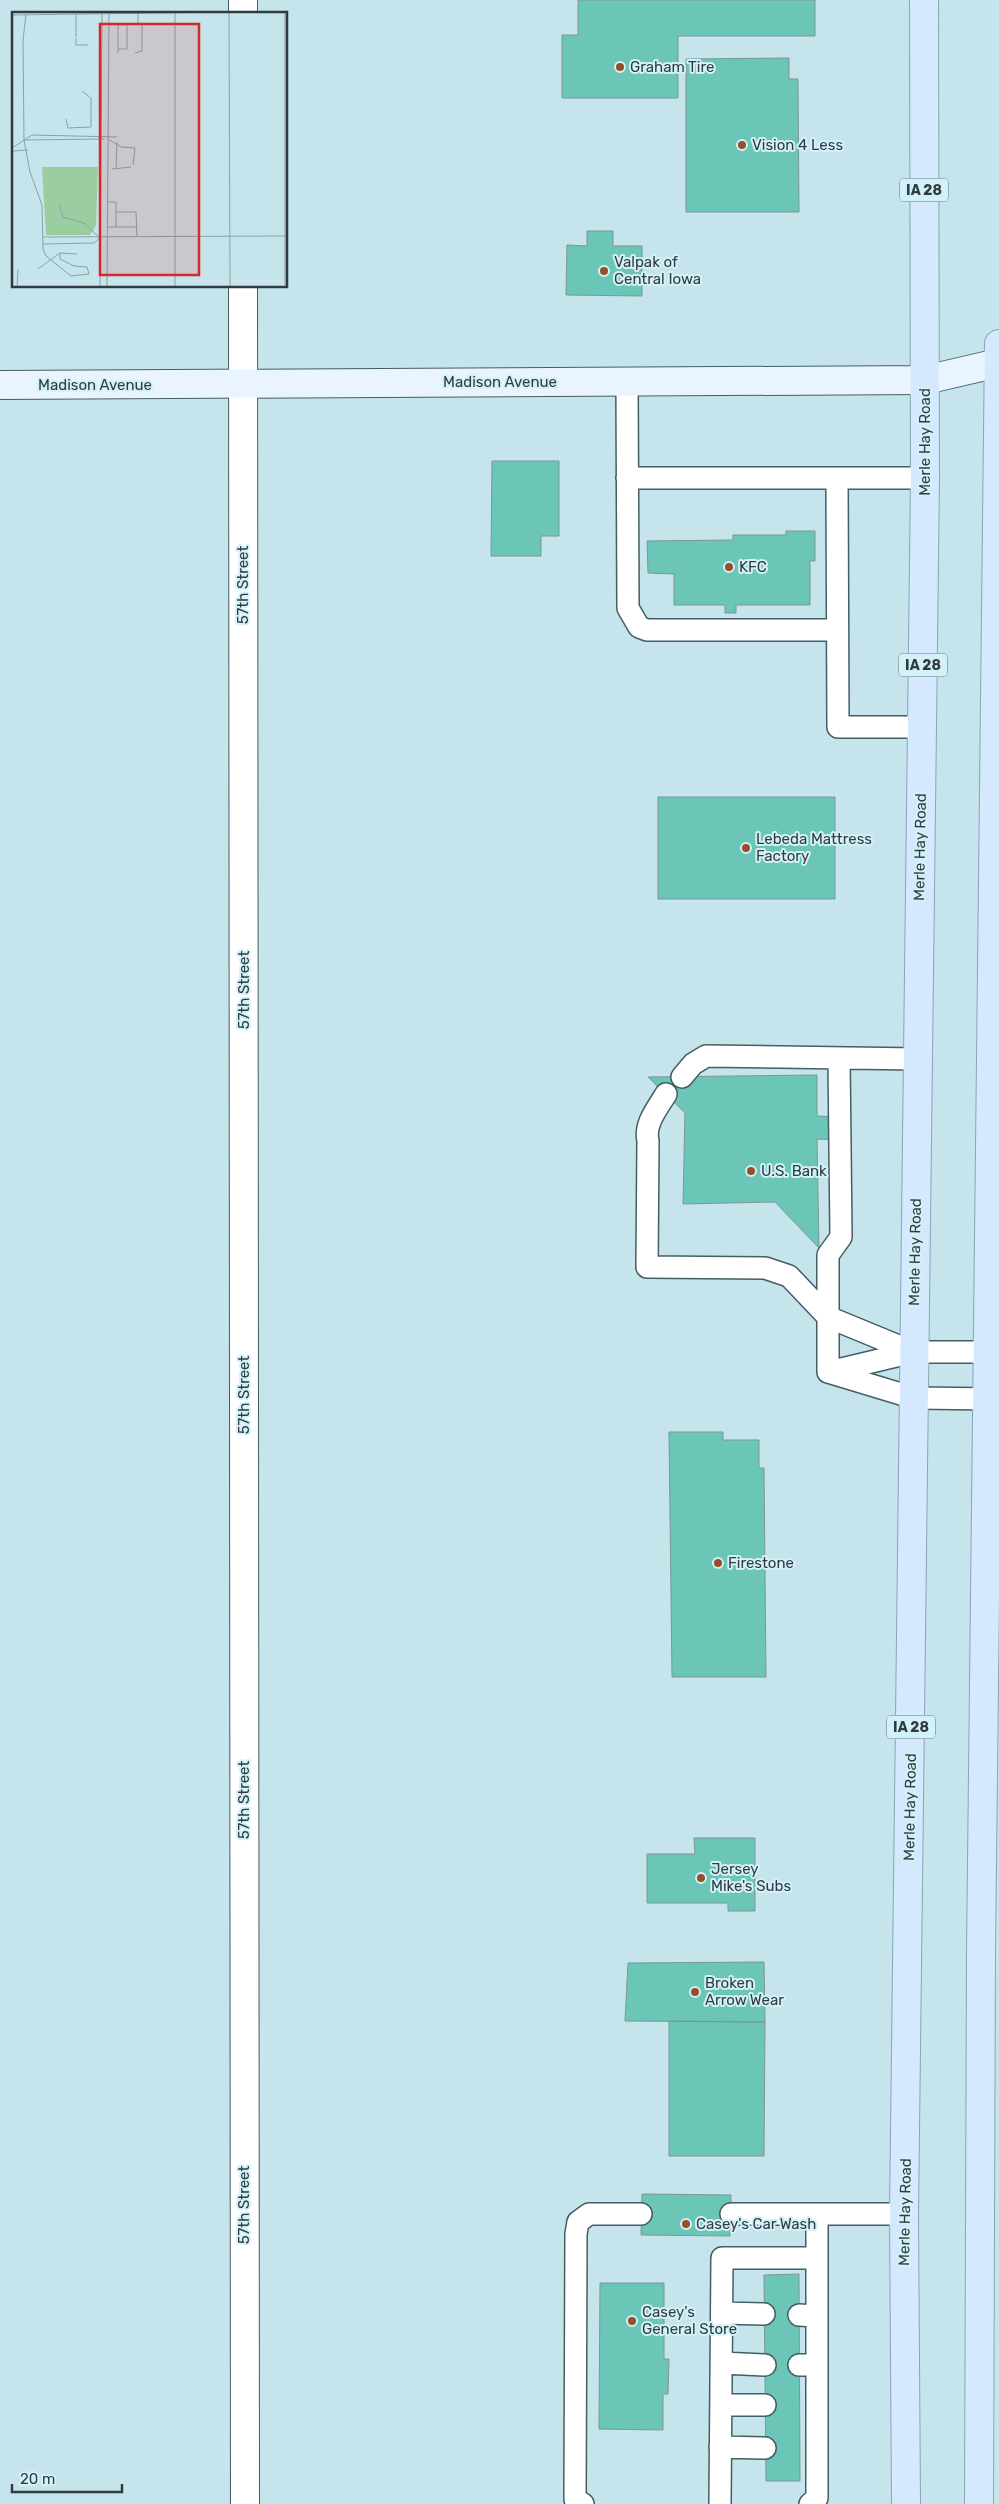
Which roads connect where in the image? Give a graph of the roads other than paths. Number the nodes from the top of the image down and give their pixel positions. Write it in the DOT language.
graph roads {
  1 [pos="924,0"];
  2 [pos="243,288"];
  3 [pos="999,344"];
  4 [pos="999,363"];
  5 [pos="925,380"];
  6 [pos="627,381"];
  7 [pos="243,384"];
  8 [pos="0,385"];
  9 [pos="627,478"];
  10 [pos="837,478"];
  11 [pos="925,478"];
  12 [pos="838,630"];
  13 [pos="923,727"];
  14 [pos="839,1058"];
  15 [pos="918,1059"];
  16 [pos="682,1076"];
  17 [pos="666,1094"];
  18 [pos="828,1317"];
  19 [pos="913,1352"];
  20 [pos="993,1352"];
  21 [pos="828,1372"];
  22 [pos="914,1398"];
  23 [pos="993,1399"];
  24 [pos="641,2214"];
  25 [pos="731,2214"];
  26 [pos="817,2214"];
  27 [pos="904,2214"];
  28 [pos="816,2258"];
  29 [pos="722,2313"];
  30 [pos="764,2314"];
  31 [pos="722,2363"];
  32 [pos="765,2365"];
  33 [pos="721,2405"];
  34 [pos="765,2405"];
  35 [pos="720,2447"];
  36 [pos="765,2448"];
  37 [pos="245,2504"];
  38 [pos="583,2504"];
  39 [pos="720,2504"];
  40 [pos="810,2504"];
  41 [pos="906,2504"];
  42 [pos="979,2504"];
  1 -- 5 [label="main road, Merle Hay Road / IA 28"];
  2 -- 7 [label="street, 57th Street"];
  3 -- 4 [label="main road"];
  4 -- 5 [label="street, Madison Avenue"];
  4 -- 20 [label="main road"];
  5 -- 6 [label="street, Madison Avenue"];
  5 -- 11 [label="main road, Merle Hay Road / IA 28"];
  6 -- 7 [label="street, Madison Avenue"];
  6 -- 9 [label="lane"];
  7 -- 8 [label="street, Madison Avenue"];
  7 -- 37 [label="street, 57th Street"];
  9 -- 10 [label="lane"];
  9 -- 12 [label="lane"];
  10 -- 11 [label="lane"];
  10 -- 12 [label="lane"];
  11 -- 13 [label="main road, Merle Hay Road / IA 28"];
  12 -- 13 [label="lane"];
  13 -- 15 [label="main road, Merle Hay Road / IA 28"];
  14 -- 15 [label="lane"];
  14 -- 16 [label="lane"];
  14 -- 18 [label="lane"];
  15 -- 19 [label="main road, Merle Hay Road / IA 28"];
  17 -- 18 [label="lane"];
  18 -- 19 [label="lane"];
  18 -- 21 [label="lane"];
  19 -- 20 [label="lane"];
  19 -- 21 [label="lane"];
  19 -- 22 [label="main road, Merle Hay Road / IA 28"];
  20 -- 23 [label="main road"];
  21 -- 22 [label="lane"];
  22 -- 23 [label="lane"];
  22 -- 27 [label="main road, Merle Hay Road / IA 28"];
  23 -- 42 [label="main road"];
  24 -- 38 [label="lane"];
  25 -- 26 [label="lane"];
  26 -- 27 [label="lane"];
  26 -- 28 [label="lane"];
  27 -- 41 [label="main road, Merle Hay Road / IA 28"];
  28 -- 29 [label="lane"];
  28 -- 40 [label="lane"];
  29 -- 30 [label="lane"];
  29 -- 31 [label="lane"];
  31 -- 32 [label="lane"];
  31 -- 33 [label="lane"];
  33 -- 34 [label="lane"];
  33 -- 35 [label="lane"];
  35 -- 36 [label="lane"];
  35 -- 39 [label="lane"];
}
